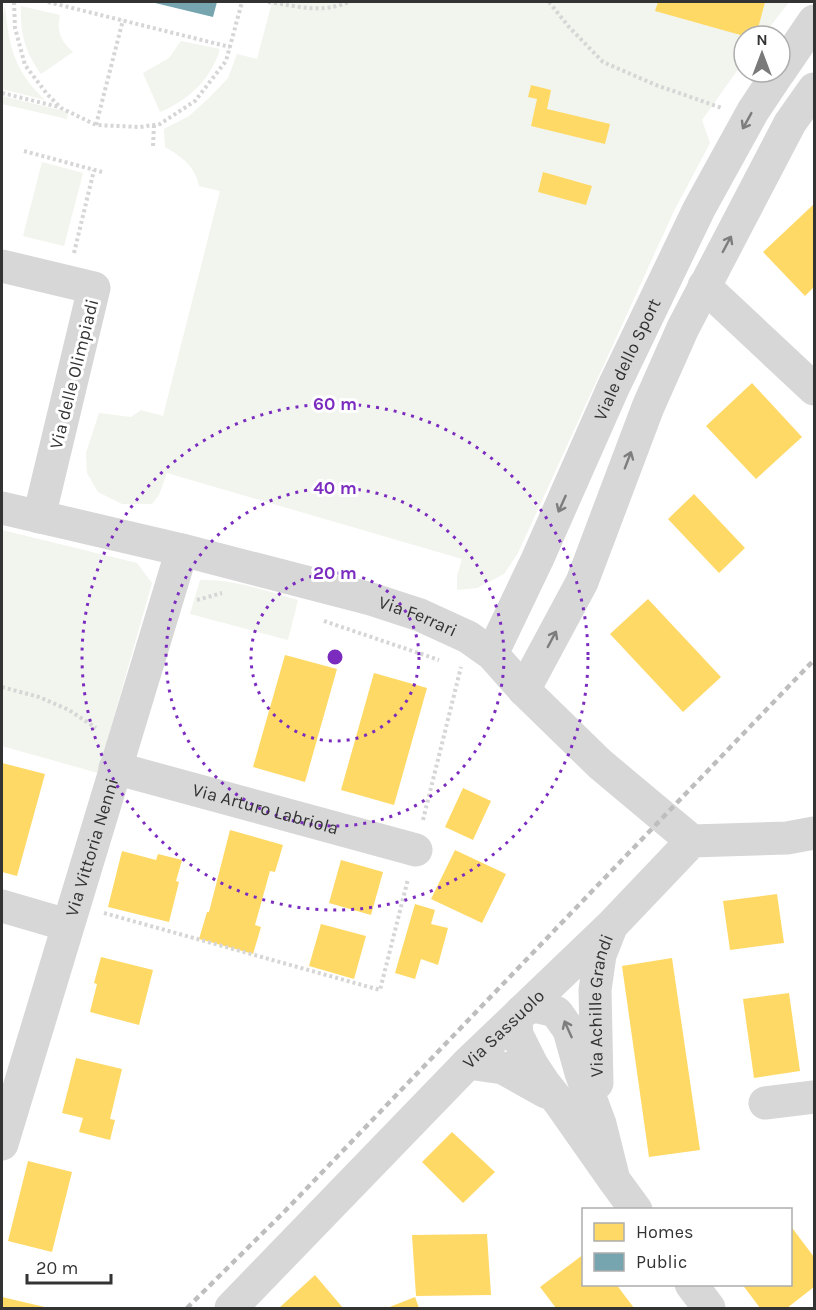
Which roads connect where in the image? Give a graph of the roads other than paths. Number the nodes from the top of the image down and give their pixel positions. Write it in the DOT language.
graph roads {
  1 [pos="814,21"];
  2 [pos="792,53"];
  3 [pos="771,84"];
  4 [pos="814,89"];
  5 [pos="2,266"];
  6 [pos="704,286"];
  7 [pos="814,389"];
  8 [pos="2,508"];
  9 [pos="39,517"];
  10 [pos="182,550"];
  11 [pos="480,646"];
  12 [pos="524,690"];
  13 [pos="115,768"];
  14 [pos="814,834"];
  15 [pos="692,841"];
  16 [pos="416,850"];
  17 [pos="2,906"];
  18 [pos="70,915"];
  19 [pos="612,925"];
  20 [pos="521,1012"];
  21 [pos="468,1063"];
  22 [pos="814,1097"];
  23 [pos="765,1102"];
  24 [pos="560,1103"];
  25 [pos="600,1124"];
  26 [pos="2,1144"];
  27 [pos="614,1180"];
  28 [pos="635,1208"];
  29 [pos="692,1286"];
  30 [pos="231,1308"];
  31 [pos="709,1308"];
  1 -- 2 [label="street, Viale dello Sport"];
  3 -- 11 [label="street, Viale dello Sport, one-way"];
  6 -- 4 [label="street, Viale dello Sport, one-way"];
  5 -- 9 [label="street, Via delle Olimpiadi"];
  6 -- 7 [label="street"];
  12 -- 6 [label="street, Viale dello Sport, one-way"];
  8 -- 9 [label="street, Via Ferrari"];
  9 -- 10 [label="street, Via Ferrari"];
  10 -- 11 [label="street, Via Ferrari"];
  10 -- 13 [label="street, Via Vittoria Nenni"];
  11 -- 12 [label="street, Via Ferrari"];
  12 -- 15 [label="street, Via Ferrari"];
  13 -- 16 [label="street, Via Arturo Labriola"];
  13 -- 18 [label="street, Via Vittoria Nenni"];
  14 -- 15 [label="street"];
  15 -- 19 [label="street, Via Sassuolo"];
  17 -- 18 [label="street"];
  18 -- 26 [label="street, Via Vittoria Nenni"];
  19 -- 20 [label="street, Via Sassuolo"];
  19 -- 25 [label="street, Via Achille Grandi"];
  20 -- 21 [label="street, Via Sassuolo"];
  20 -- 24 [label="street, Via Achille Grandi"];
  25 -- 20 [label="street, Via Achille Grandi, one-way"];
  21 -- 24 [label="street, Via Achille Grandi"];
  21 -- 30 [label="street, Via Sassuolo"];
  22 -- 23 [label="street"];
  24 -- 27 [label="street, Via Achille Grandi"];
  25 -- 27 [label="street, Via Achille Grandi"];
  27 -- 28 [label="street, Via Achille Grandi"];
  29 -- 31 [label="street"];
}
